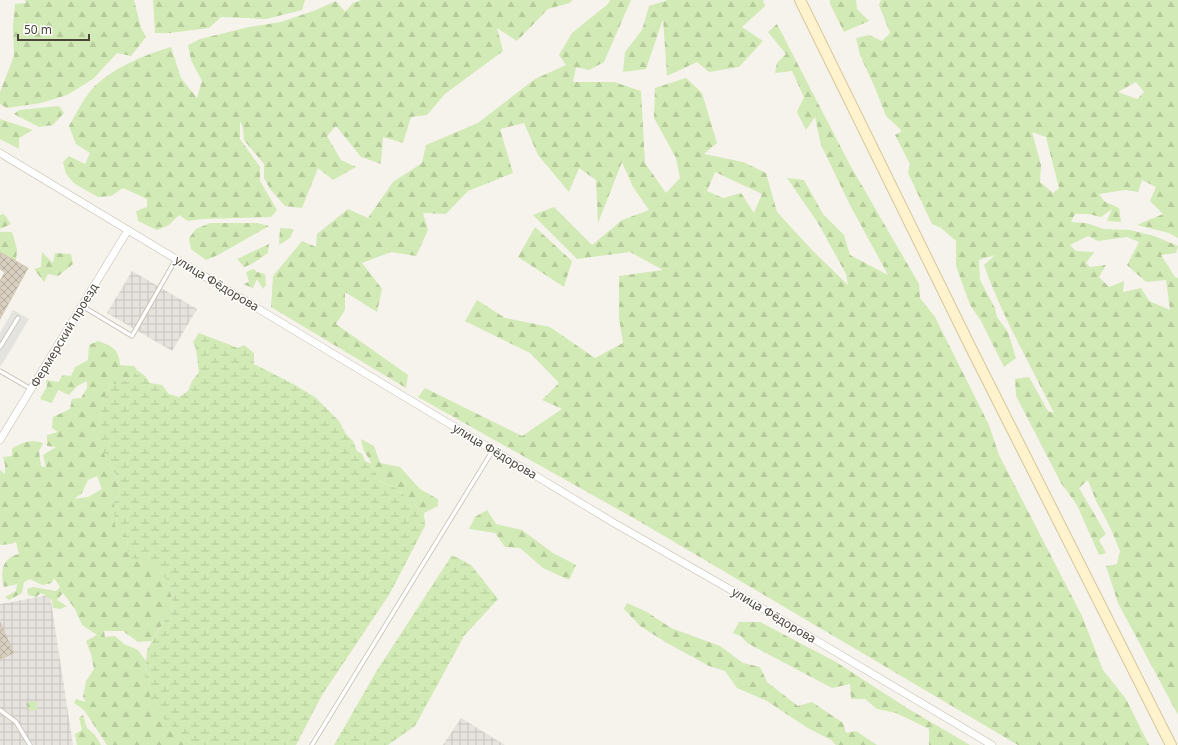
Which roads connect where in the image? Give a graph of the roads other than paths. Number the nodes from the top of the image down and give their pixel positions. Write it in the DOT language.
graph roads {
  1 [pos="800,0"];
  2 [pos="0,152"];
  3 [pos="128,230"];
  4 [pos="176,258"];
  5 [pos="82,306"];
  6 [pos="18,318"];
  7 [pos="0,348"];
  8 [pos="0,371"];
  9 [pos="31,389"];
  10 [pos="0,440"];
  11 [pos="494,450"];
  12 [pos="0,710"];
  13 [pos="30,745"];
  14 [pos="312,745"];
  15 [pos="992,745"];
  16 [pos="1172,745"];
  1 -- 16 [label="main road"];
  2 -- 3 [label="street, улица Фёдорова"];
  3 -- 4 [label="street, улица Фёдорова"];
  3 -- 5 [label="street, Фермерский проезд"];
  4 -- 5 [label="lane"];
  4 -- 11 [label="street, улица Фёдорова"];
  5 -- 9 [label="street, Фермерский проезд"];
  6 -- 7 [label="lane"];
  8 -- 9 [label="lane"];
  9 -- 10 [label="street, Фермерский проезд"];
  11 -- 14 [label="lane"];
  11 -- 15 [label="street, улица Фёдорова"];
  12 -- 13 [label="lane"];
}
